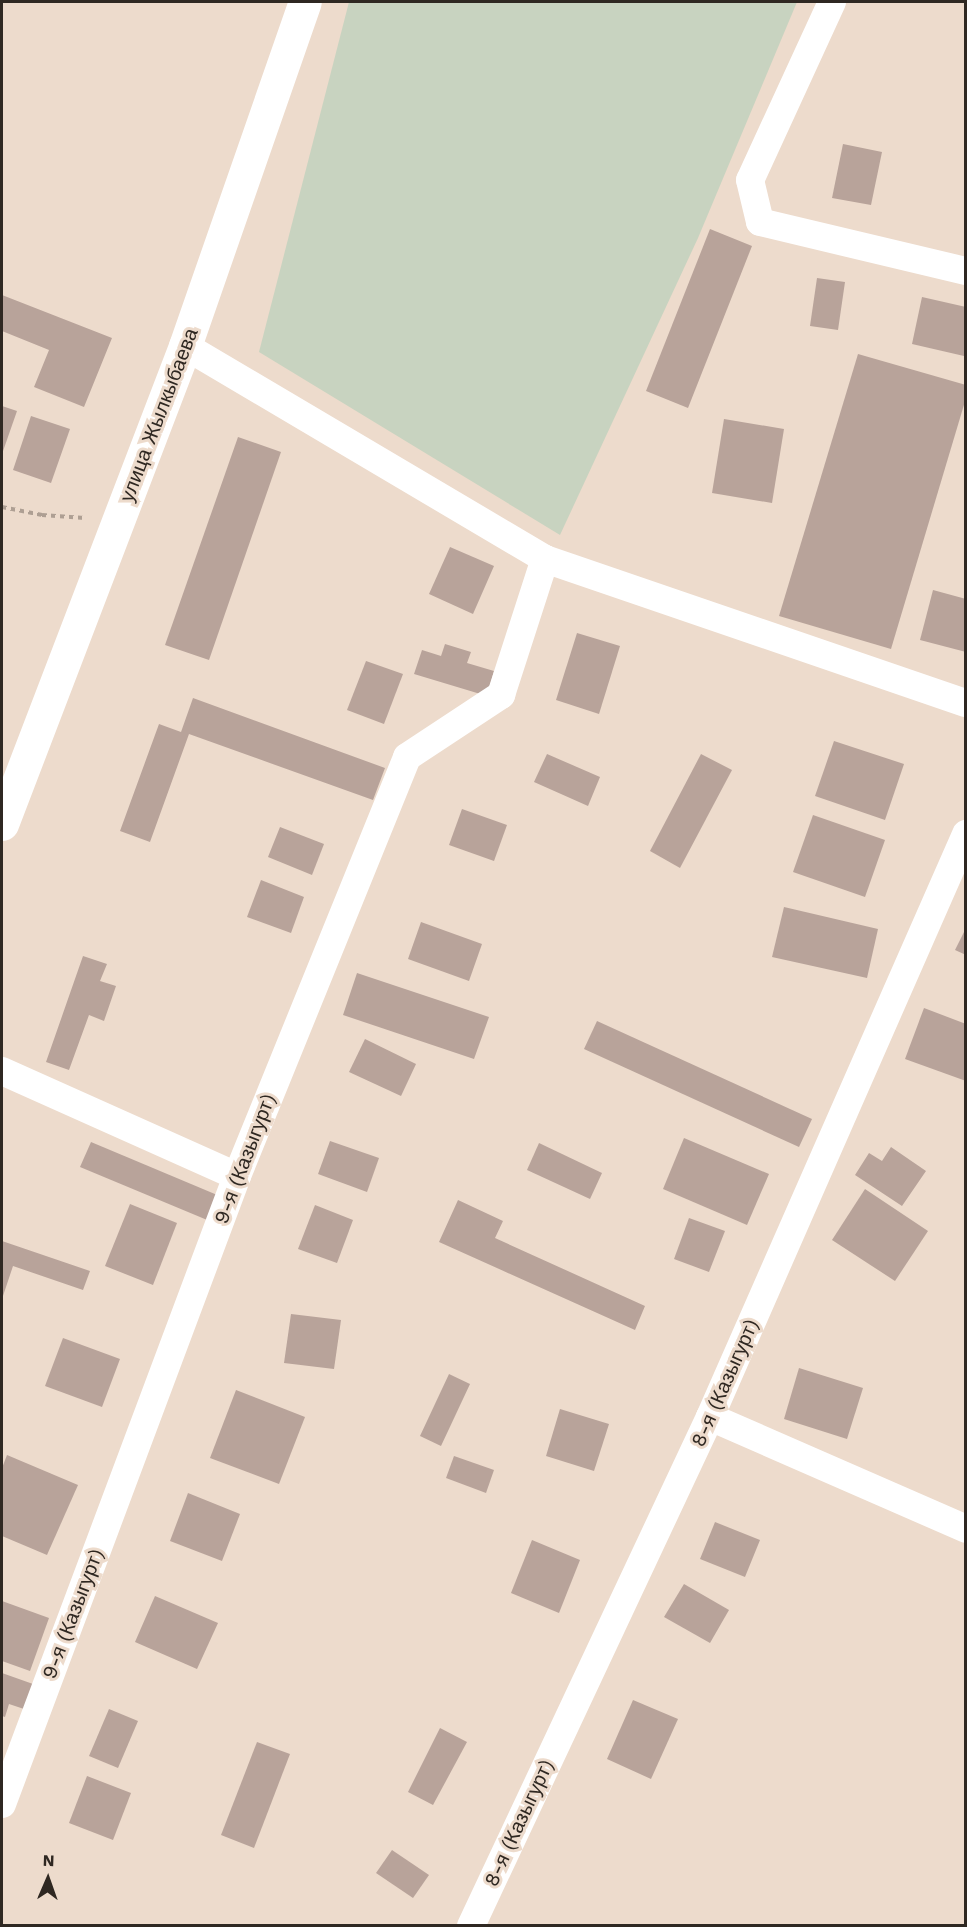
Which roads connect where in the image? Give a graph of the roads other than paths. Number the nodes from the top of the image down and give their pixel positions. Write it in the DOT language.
graph roads {
  1 [pos="305,2"];
  2 [pos="832,2"];
  3 [pos="966,271"];
  4 [pos="185,346"];
  5 [pos="545,559"];
  6 [pos="966,704"];
  7 [pos="2,824"];
  8 [pos="966,834"];
  9 [pos="2,1071"];
  10 [pos="237,1176"];
  11 [pos="710,1417"];
  12 [pos="966,1529"];
  13 [pos="2,1804"];
  14 [pos="471,1926"];
  1 -- 4 [label="main road, улица Жылкыбаева"];
  2 -- 3 [label="street"];
  4 -- 5 [label="street"];
  4 -- 7 [label="main road, улица Жылкыбаева"];
  5 -- 6 [label="street"];
  5 -- 10 [label="street, 9-я (Казыгурт)"];
  8 -- 11 [label="street, 8-я (Казыгурт)"];
  9 -- 10 [label="street"];
  10 -- 13 [label="street, 9-я (Казыгурт)"];
  11 -- 12 [label="street"];
  11 -- 14 [label="street, 8-я (Казыгурт)"];
}
